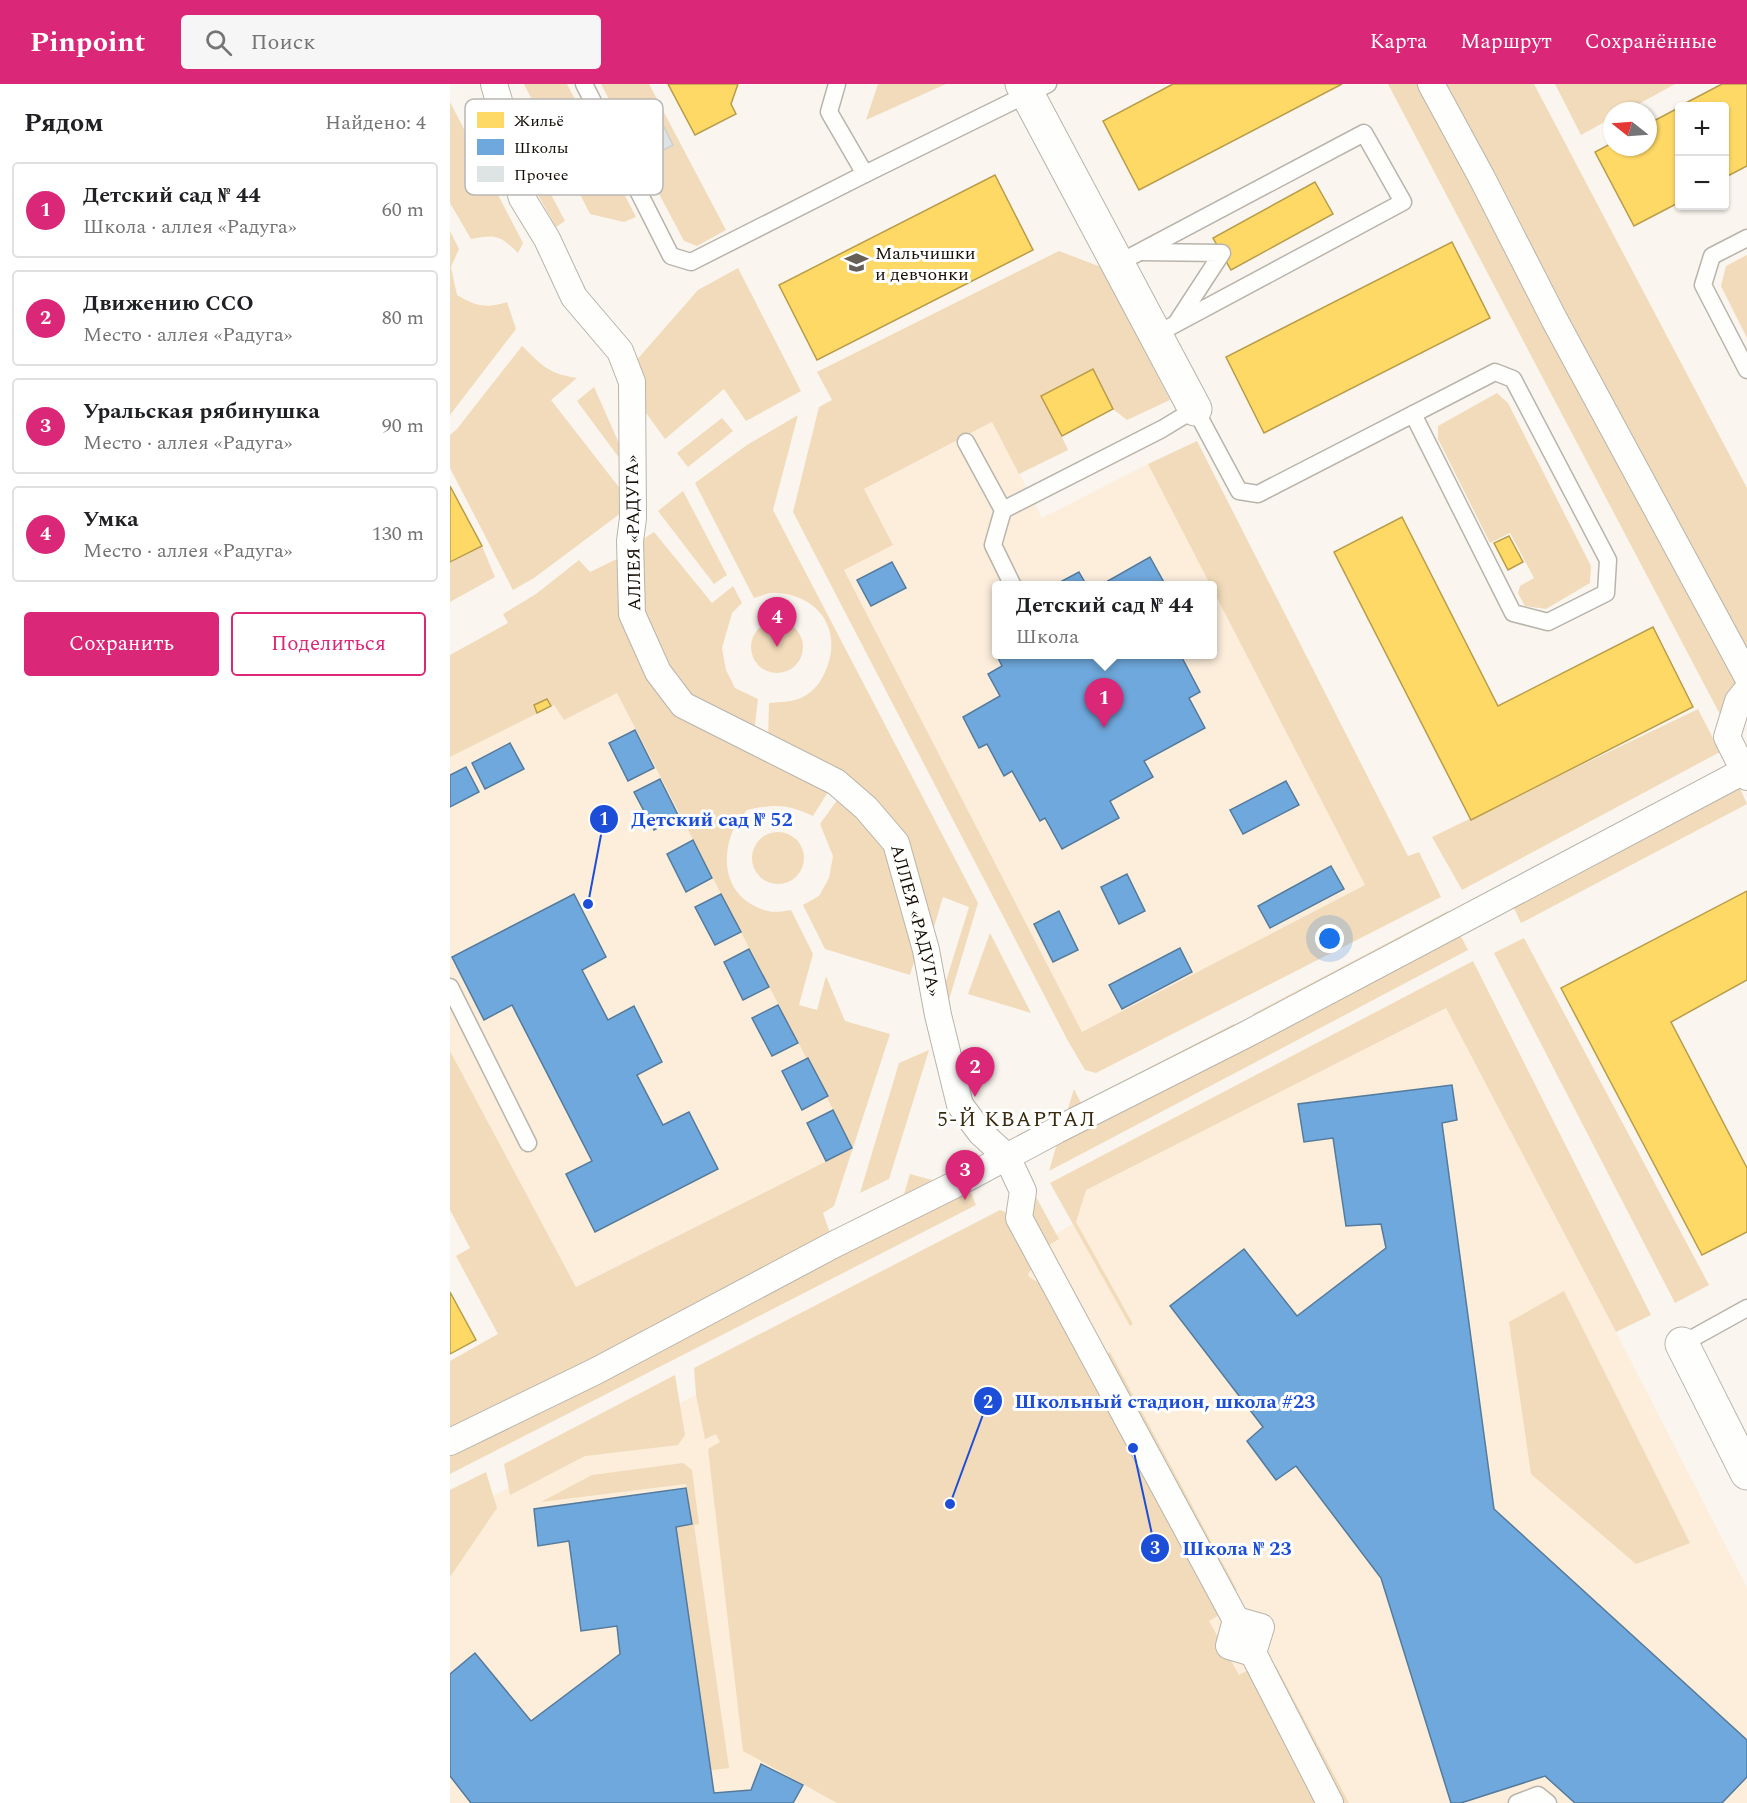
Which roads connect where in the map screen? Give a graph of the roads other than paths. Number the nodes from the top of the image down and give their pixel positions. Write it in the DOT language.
graph roads {
  1 [pos="494,84"];
  2 [pos="584,84"];
  3 [pos="837,84"];
  4 [pos="1431,84"];
  5 [pos="1033,88"];
  6 [pos="498,99"];
  7 [pos="592,99"];
  8 [pos="865,174"];
  9 [pos="521,195"];
  10 [pos="640,195"];
  11 [pos="1747,238"];
  12 [pos="1127,258"];
  13 [pos="1165,330"];
  14 [pos="1747,370"];
  15 [pos="1196,410"];
  16 [pos="1413,414"];
  17 [pos="966,442"];
  18 [pos="1003,510"];
  19 [pos="1011,581"];
  20 [pos="1747,676"];
  21 [pos="1747,690"];
  22 [pos="1745,774"];
  23 [pos="450,987"];
  24 [pos="528,1143"];
  25 [pos="1007,1157"];
  26 [pos="1747,1308"];
  27 [pos="1682,1344"];
  28 [pos="450,1442"];
  29 [pos="1747,1473"];
  30 [pos="1330,1803"];
  31 [pos="1517,1803"];
  32 [pos="1548,1803"];
  1 -- 6 [label="street, АЛЛЕЯ «РАДУГА»"];
  2 -- 7 [label="lane"];
  3 -- 8 [label="lane"];
  4 -- 20 [label="street"];
  5 -- 8 [label="lane"];
  5 -- 12 [label="street"];
  8 -- 10 [label="lane"];
  9 -- 25 [label="street, АЛЛЕЯ «РАДУГА»"];
  11 -- 14 [label="lane"];
  12 -- 13 [label="street"];
  12 -- 13 [label="lane"];
  12 -- 13 [label="lane"];
  13 -- 15 [label="street"];
  15 -- 16 [label="lane"];
  15 -- 18 [label="lane"];
  16 -- 16 [label="lane"];
  17 -- 18 [label="lane"];
  18 -- 19 [label="lane"];
  21 -- 22 [label="street"];
  22 -- 25 [label="street"];
  23 -- 24 [label="lane"];
  25 -- 28 [label="street"];
  25 -- 30 [label="street"];
  26 -- 27 [label="lane"];
  27 -- 29 [label="street"];
  31 -- 32 [label="lane"];
}
